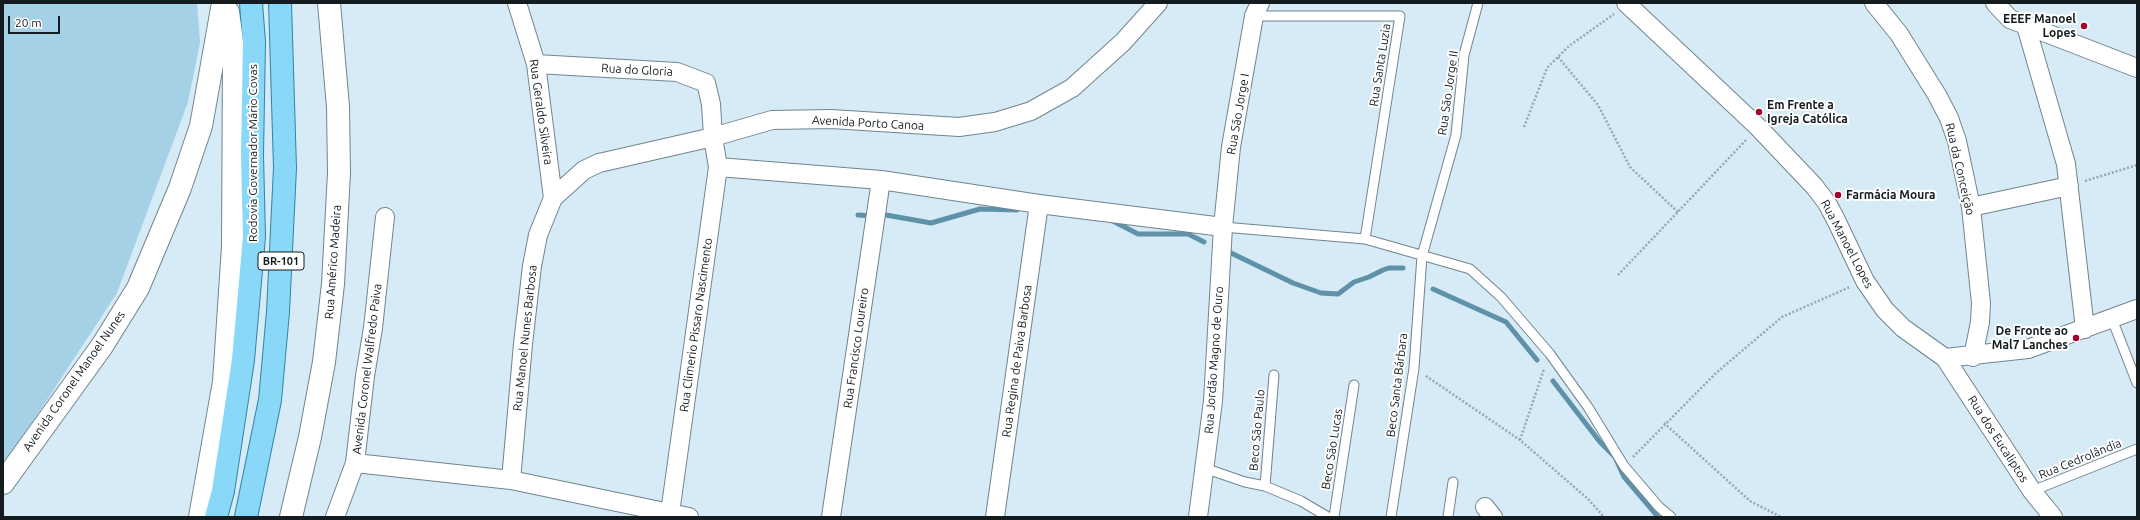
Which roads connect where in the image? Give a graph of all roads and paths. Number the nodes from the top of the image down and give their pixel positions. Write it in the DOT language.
graph roads {
  1 [pos="223,3"];
  2 [pos="227,3"];
  3 [pos="251,3"];
  4 [pos="280,3"];
  5 [pos="329,3"];
  6 [pos="517,3"];
  7 [pos="1158,3"];
  8 [pos="1478,3"];
  9 [pos="1874,3"];
  10 [pos="1995,3"];
  11 [pos="1627,4"];
  12 [pos="1257,10"];
  13 [pos="2026,26"];
  14 [pos="1558,57"];
  15 [pos="536,64"];
  16 [pos="2137,68"];
  17 [pos="1524,127"];
  18 [pos="1758,127"];
  19 [pos="713,137"];
  20 [pos="2137,165"];
  21 [pos="718,167"];
  22 [pos="881,180"];
  23 [pos="2069,186"];
  24 [pos="553,198"];
  25 [pos="1039,204"];
  26 [pos="1971,207"];
  27 [pos="1679,213"];
  28 [pos="385,217"];
  29 [pos="1222,227"];
  30 [pos="1365,238"];
  31 [pos="1422,256"];
  32 [pos="1618,275"];
  33 [pos="1865,281"];
  34 [pos="2137,309"];
  35 [pos="2112,319"];
  36 [pos="2085,329"];
  37 [pos="1550,354"];
  38 [pos="1973,357"];
  39 [pos="1945,358"];
  40 [pos="1414,368"];
  41 [pos="1274,375"];
  42 [pos="2137,383"];
  43 [pos="1354,385"];
  44 [pos="1664,423"];
  45 [pos="1520,440"];
  46 [pos="2137,449"];
  47 [pos="355,463"];
  48 [pos="1624,466"];
  49 [pos="1204,468"];
  50 [pos="511,480"];
  51 [pos="1453,482"];
  52 [pos="3,483"];
  53 [pos="1264,486"];
  54 [pos="2032,491"];
  55 [pos="670,513"];
  56 [pos="200,517"];
  57 [pos="216,517"];
  58 [pos="246,517"];
  59 [pos="291,517"];
  60 [pos="335,517"];
  61 [pos="690,517"];
  62 [pos="831,517"];
  63 [pos="995,517"];
  64 [pos="1198,517"];
  65 [pos="1328,517"];
  66 [pos="1334,517"];
  67 [pos="1391,517"];
  68 [pos="1448,517"];
  69 [pos="1604,517"];
  70 [pos="1671,517"];
  71 [pos="1781,517"];
  72 [pos="2054,517"];
  1 -- 52 [label="street, Avenida Coronel Manoel Nunes"];
  2 -- 56 [label="street"];
  3 -- 57 [label="main road, Rodovia Governador Mário Covas / BR-101"];
  4 -- 58 [label="main road, BR-101"];
  5 -- 59 [label="street, Rua Américo Madeira"];
  6 -- 15 [label="street, Rua Geraldo Silveira"];
  7 -- 19 [label="street, Avenida Porto Canoa"];
  8 -- 31 [label="lane, Rua São Jorge II"];
  9 -- 26 [label="street, Rua da Conceição"];
  10 -- 13 [label="street"];
  11 -- 14 [label="path"];
  11 -- 18 [label="street, Rua Manoel Lopes"];
  12 -- 29 [label="street, Rua São Jorge I"];
  12 -- 30 [label="lane, Rua Santa Luzia"];
  13 -- 16 [label="street"];
  13 -- 23 [label="street"];
  14 -- 17 [label="path"];
  14 -- 27 [label="path"];
  15 -- 19 [label="street, Rua do Gloria"];
  15 -- 24 [label="street, Rua Geraldo Silveira"];
  18 -- 27 [label="path"];
  18 -- 33 [label="street, Rua Manoel Lopes"];
  19 -- 21 [label="street, Rua Climerio Pissaro Nascimento"];
  19 -- 24 [label="street, Avenida Porto Canoa"];
  20 -- 23 [label="path"];
  21 -- 22 [label="street"];
  21 -- 55 [label="street, Rua Climerio Pissaro Nascimento"];
  22 -- 25 [label="street"];
  22 -- 62 [label="street, Rua Francisco Loureiro"];
  23 -- 26 [label="street"];
  23 -- 36 [label="street"];
  24 -- 50 [label="street, Rua Manoel Nunes Barbosa"];
  25 -- 29 [label="street"];
  25 -- 63 [label="street, Rua Regina de Paiva Barbosa"];
  26 -- 38 [label="street, Rua da Conceição"];
  27 -- 32 [label="path"];
  28 -- 47 [label="street, Avenida Coronel Walfredo Paiva"];
  29 -- 30 [label="lane"];
  29 -- 49 [label="street, Rua Jordão Magno de Ouro"];
  30 -- 31 [label="lane"];
  31 -- 37 [label="lane"];
  31 -- 40 [label="lane, Beco Santa Bárbara"];
  33 -- 39 [label="street, Rua Manoel Lopes"];
  33 -- 44 [label="path"];
  34 -- 35 [label="street"];
  35 -- 36 [label="street"];
  35 -- 42 [label="lane"];
  36 -- 38 [label="street"];
  37 -- 45 [label="path"];
  37 -- 48 [label="lane"];
  38 -- 39 [label="street"];
  39 -- 54 [label="street, Rua dos Eucaliptos"];
  40 -- 45 [label="path"];
  40 -- 67 [label="lane, Beco Santa Bárbara"];
  41 -- 53 [label="lane, Beco São Paulo"];
  43 -- 66 [label="lane, Beco São Lucas"];
  44 -- 48 [label="path"];
  44 -- 71 [label="path"];
  45 -- 69 [label="path"];
  46 -- 54 [label="lane, Rua Cedrolândia"];
  47 -- 50 [label="street"];
  47 -- 60 [label="street, Avenida Coronel Walfredo Paiva"];
  48 -- 70 [label="lane"];
  49 -- 53 [label="lane"];
  49 -- 64 [label="street, Rua Jordão Magno de Ouro"];
  50 -- 55 [label="street"];
  51 -- 68 [label="lane"];
  53 -- 65 [label="lane"];
  54 -- 72 [label="street, Rua dos Eucaliptos"];
  55 -- 61 [label="street"];
}
